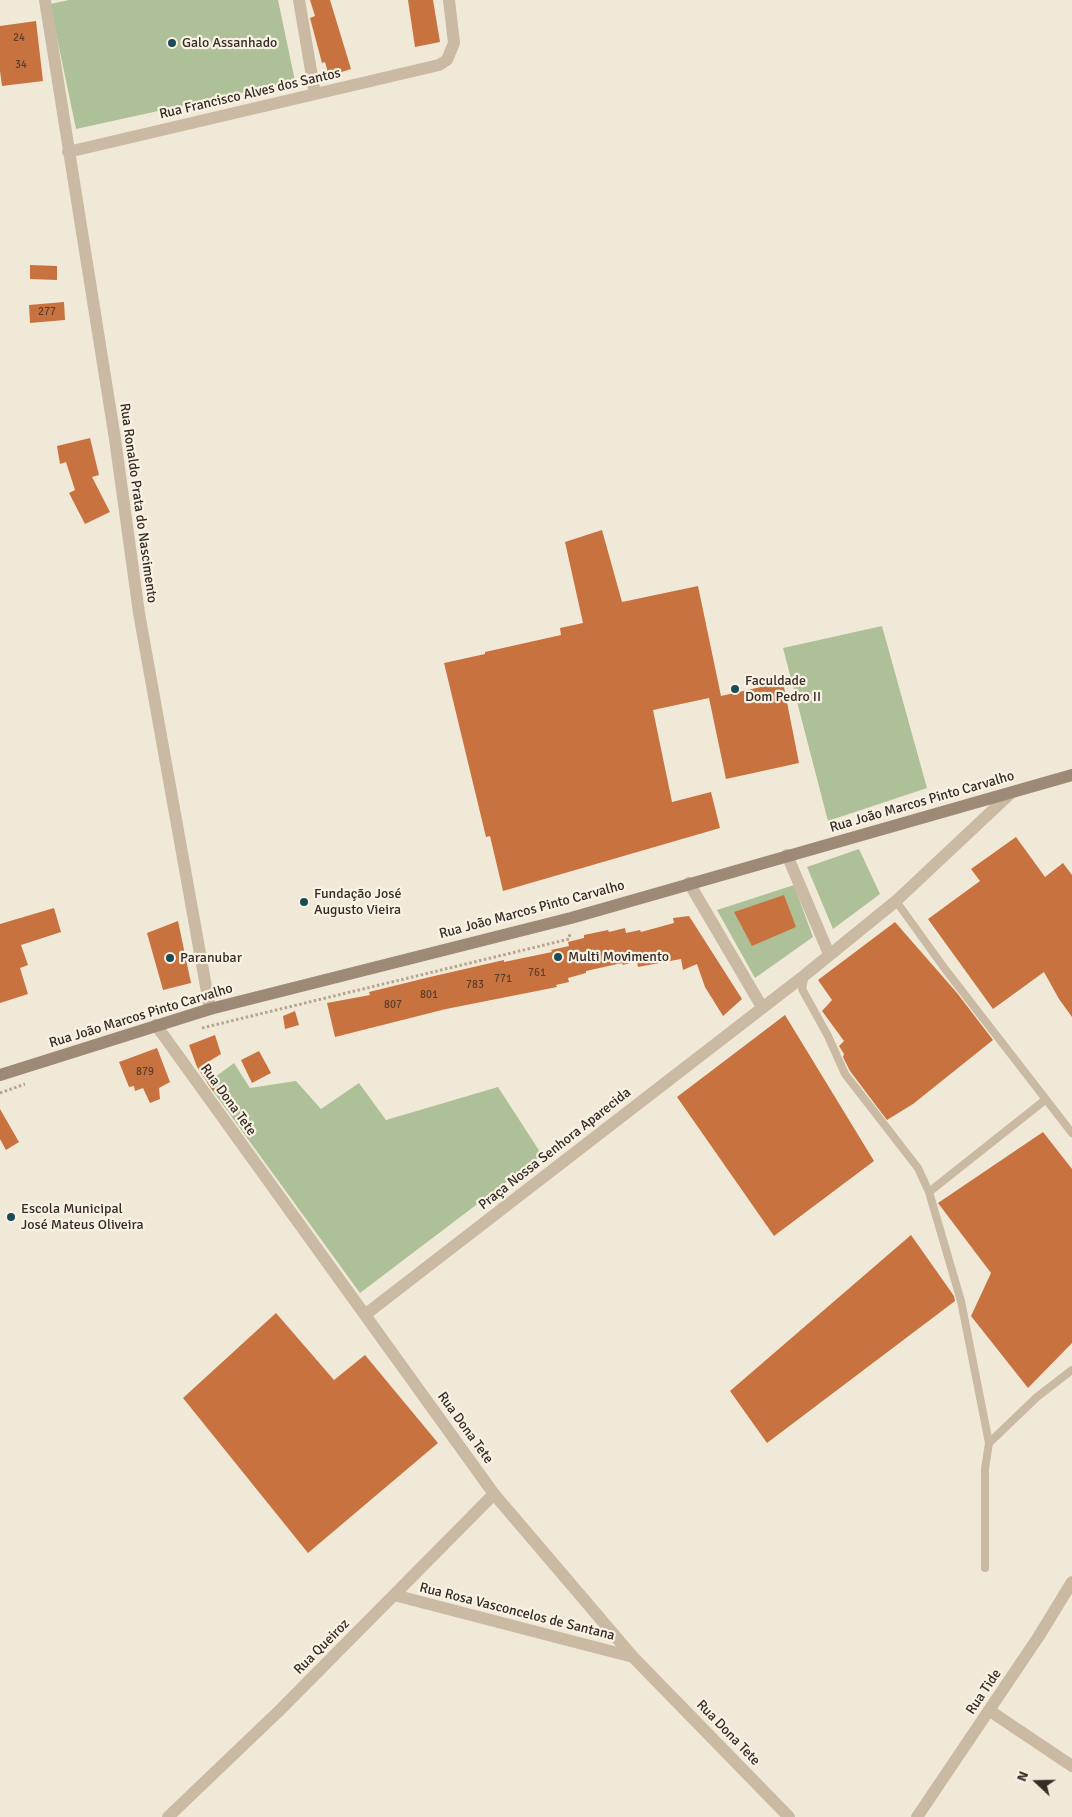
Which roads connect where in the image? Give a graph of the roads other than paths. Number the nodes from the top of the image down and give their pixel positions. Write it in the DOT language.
graph roads {
  1 [pos="299,0"];
  2 [pos="450,0"];
  3 [pos="48,1"];
  4 [pos="316,94"];
  5 [pos="68,152"];
  6 [pos="1072,775"];
  7 [pos="1011,793"];
  8 [pos="787,855"];
  9 [pos="688,883"];
  10 [pos="896,901"];
  11 [pos="830,954"];
  12 [pos="804,975"];
  13 [pos="762,1007"];
  14 [pos="210,1009"];
  15 [pos="156,1025"];
  16 [pos="0,1076"];
  17 [pos="1045,1100"];
  18 [pos="1072,1134"];
  19 [pos="929,1192"];
  20 [pos="366,1314"];
  21 [pos="1072,1370"];
  22 [pos="989,1443"];
  23 [pos="494,1494"];
  24 [pos="985,1568"];
  25 [pos="1072,1582"];
  26 [pos="394,1596"];
  27 [pos="633,1657"];
  28 [pos="990,1711"];
  29 [pos="1072,1766"];
  30 [pos="168,1817"];
  31 [pos="789,1817"];
  32 [pos="917,1817"];
  1 -- 4 [label="street"];
  2 -- 4 [label="street, Rua Francisco Alves dos Santos"];
  3 -- 5 [label="street, Rua Ronaldo Prata do Nascimento"];
  4 -- 5 [label="street, Rua Francisco Alves dos Santos"];
  5 -- 14 [label="street, Rua Ronaldo Prata do Nascimento"];
  6 -- 7 [label="main road, Rua João Marcos Pinto Carvalho"];
  7 -- 8 [label="main road, Rua João Marcos Pinto Carvalho"];
  7 -- 10 [label="street, Praça Nossa Senhora Aparecida"];
  8 -- 9 [label="main road, Rua João Marcos Pinto Carvalho"];
  8 -- 11 [label="street"];
  9 -- 13 [label="street"];
  9 -- 14 [label="main road, Rua João Marcos Pinto Carvalho"];
  10 -- 11 [label="street, Praça Nossa Senhora Aparecida"];
  10 -- 17 [label="lane"];
  11 -- 12 [label="street, Praça Nossa Senhora Aparecida"];
  12 -- 13 [label="street, Praça Nossa Senhora Aparecida"];
  12 -- 19 [label="lane"];
  13 -- 20 [label="street, Praça Nossa Senhora Aparecida"];
  14 -- 15 [label="main road, Rua João Marcos Pinto Carvalho"];
  15 -- 16 [label="main road, Rua João Marcos Pinto Carvalho"];
  15 -- 20 [label="street, Rua Dona Tete"];
  17 -- 18 [label="lane"];
  17 -- 19 [label="lane"];
  19 -- 22 [label="lane"];
  20 -- 23 [label="street, Rua Dona Tete"];
  21 -- 22 [label="lane"];
  22 -- 24 [label="lane"];
  23 -- 26 [label="street, Rua Queiroz"];
  23 -- 27 [label="street, Rua Dona Tete"];
  25 -- 28 [label="street, Rua Tide"];
  26 -- 27 [label="street, Rua Rosa Vasconcelos de Santana"];
  26 -- 30 [label="street, Rua Queiroz"];
  27 -- 31 [label="street, Rua Dona Tete"];
  28 -- 29 [label="street"];
  28 -- 32 [label="street, Rua Tide"];
}
